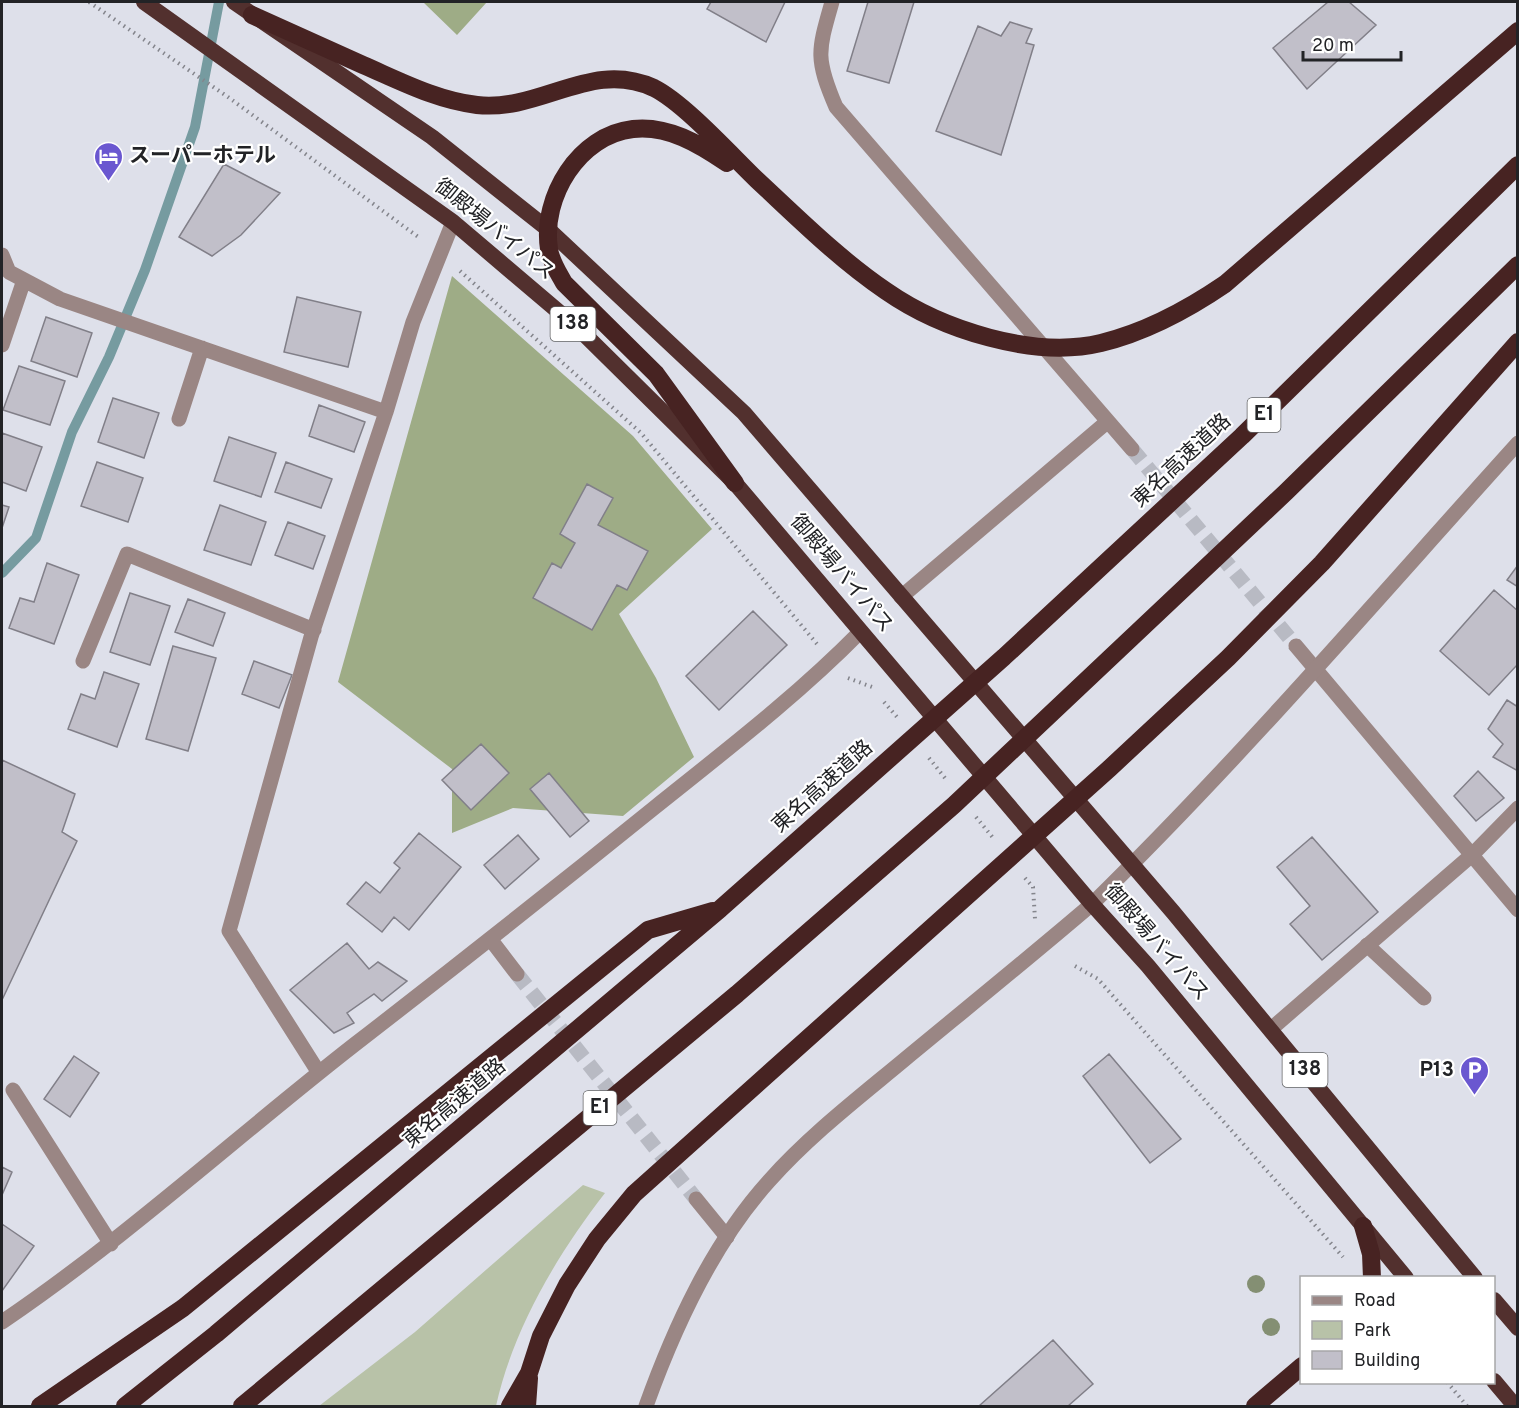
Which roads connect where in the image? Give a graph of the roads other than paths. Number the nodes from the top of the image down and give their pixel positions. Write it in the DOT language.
graph roads {
  1 [pos="144,2"];
  2 [pos="234,2"];
  3 [pos="832,2"];
  4 [pos="252,15"];
  5 [pos="1518,31"];
  6 [pos="1518,165"];
  7 [pos="777,198"];
  8 [pos="453,222"];
  9 [pos="549,230"];
  10 [pos="2,255"];
  11 [pos="1518,265"];
  12 [pos="24,280"];
  13 [pos="1518,342"];
  14 [pos="2,345"];
  15 [pos="202,348"];
  16 [pos="386,412"];
  17 [pos="179,419"];
  18 [pos="1107,422"];
  19 [pos="1518,443"];
  20 [pos="1132,449"];
  21 [pos="735,483"];
  22 [pos="901,597"];
  23 [pos="314,630"];
  24 [pos="861,632"];
  25 [pos="1296,646"];
  26 [pos="83,660"];
  27 [pos="1316,668"];
  28 [pos="1518,808"];
  29 [pos="1473,854"];
  30 [pos="1132,866"];
  31 [pos="1092,904"];
  32 [pos="720,909"];
  33 [pos="1518,910"];
  34 [pos="491,940"];
  35 [pos="1367,945"];
  36 [pos="517,974"];
  37 [pos="1424,998"];
  38 [pos="1271,1029"];
  39 [pos="319,1073"];
  40 [pos="13,1090"];
  41 [pos="696,1198"];
  42 [pos="1363,1226"];
  43 [pos="726,1237"];
  44 [pos="111,1244"];
  45 [pos="1372,1276"];
  46 [pos="1404,1276"];
  47 [pos="1473,1276"];
  48 [pos="1495,1301"];
  49 [pos="2,1322"];
  50 [pos="1518,1328"];
  51 [pos="1300,1368"];
  52 [pos="529,1373"];
  53 [pos="1495,1382"];
  54 [pos="40,1407"];
  55 [pos="125,1407"];
  56 [pos="242,1407"];
  57 [pos="510,1407"];
  58 [pos="527,1407"];
  59 [pos="646,1407"];
  60 [pos="1255,1407"];
  61 [pos="1515,1407"];
  1 -- 8 [label="highway, 御殿場バイパス / 138"];
  2 -- 4 [label="highway, 御殿場バイパス / 138"];
  3 -- 18 [label="street"];
  4 -- 7 [label="highway"];
  4 -- 9 [label="highway, 御殿場バイパス / 138"];
  5 -- 7 [label="highway"];
  6 -- 32 [label="highway, 東名高速道路 / E1"];
  7 -- 9 [label="highway"];
  8 -- 16 [label="street"];
  8 -- 21 [label="highway, 御殿場バイパス / 138"];
  9 -- 21 [label="highway"];
  9 -- 22 [label="highway, 御殿場バイパス / 138"];
  10 -- 12 [label="street"];
  11 -- 56 [label="highway, E1"];
  12 -- 14 [label="street"];
  12 -- 15 [label="street"];
  13 -- 52 [label="highway"];
  15 -- 16 [label="street"];
  15 -- 17 [label="street"];
  16 -- 23 [label="street"];
  18 -- 20 [label="street"];
  18 -- 22 [label="street"];
  19 -- 27 [label="street"];
  21 -- 24 [label="highway, 御殿場バイパス / 138"];
  22 -- 30 [label="highway, 御殿場バイパス / 138"];
  23 -- 26 [label="street"];
  23 -- 39 [label="street"];
  24 -- 31 [label="highway, 御殿場バイパス / 138"];
  24 -- 34 [label="street"];
  25 -- 27 [label="street"];
  27 -- 29 [label="street"];
  27 -- 30 [label="street"];
  28 -- 29 [label="street"];
  29 -- 33 [label="street"];
  29 -- 35 [label="street"];
  30 -- 31 [label="street"];
  30 -- 38 [label="highway, 御殿場バイパス / 138"];
  31 -- 42 [label="highway, 御殿場バイパス / 138"];
  31 -- 43 [label="street"];
  32 -- 54 [label="highway"];
  32 -- 55 [label="highway, 東名高速道路 / E1"];
  34 -- 36 [label="street"];
  34 -- 39 [label="street"];
  35 -- 37 [label="street"];
  35 -- 38 [label="street"];
  38 -- 47 [label="highway, 御殿場バイパス / 138"];
  39 -- 44 [label="street"];
  40 -- 44 [label="street"];
  41 -- 43 [label="street"];
  42 -- 45 [label="highway"];
  42 -- 46 [label="highway, 御殿場バイパス / 138"];
  43 -- 59 [label="street"];
  44 -- 49 [label="street"];
  48 -- 50 [label="highway"];
  51 -- 60 [label="highway"];
  52 -- 57 [label="highway"];
  52 -- 58 [label="highway"];
  53 -- 61 [label="highway"];
}
